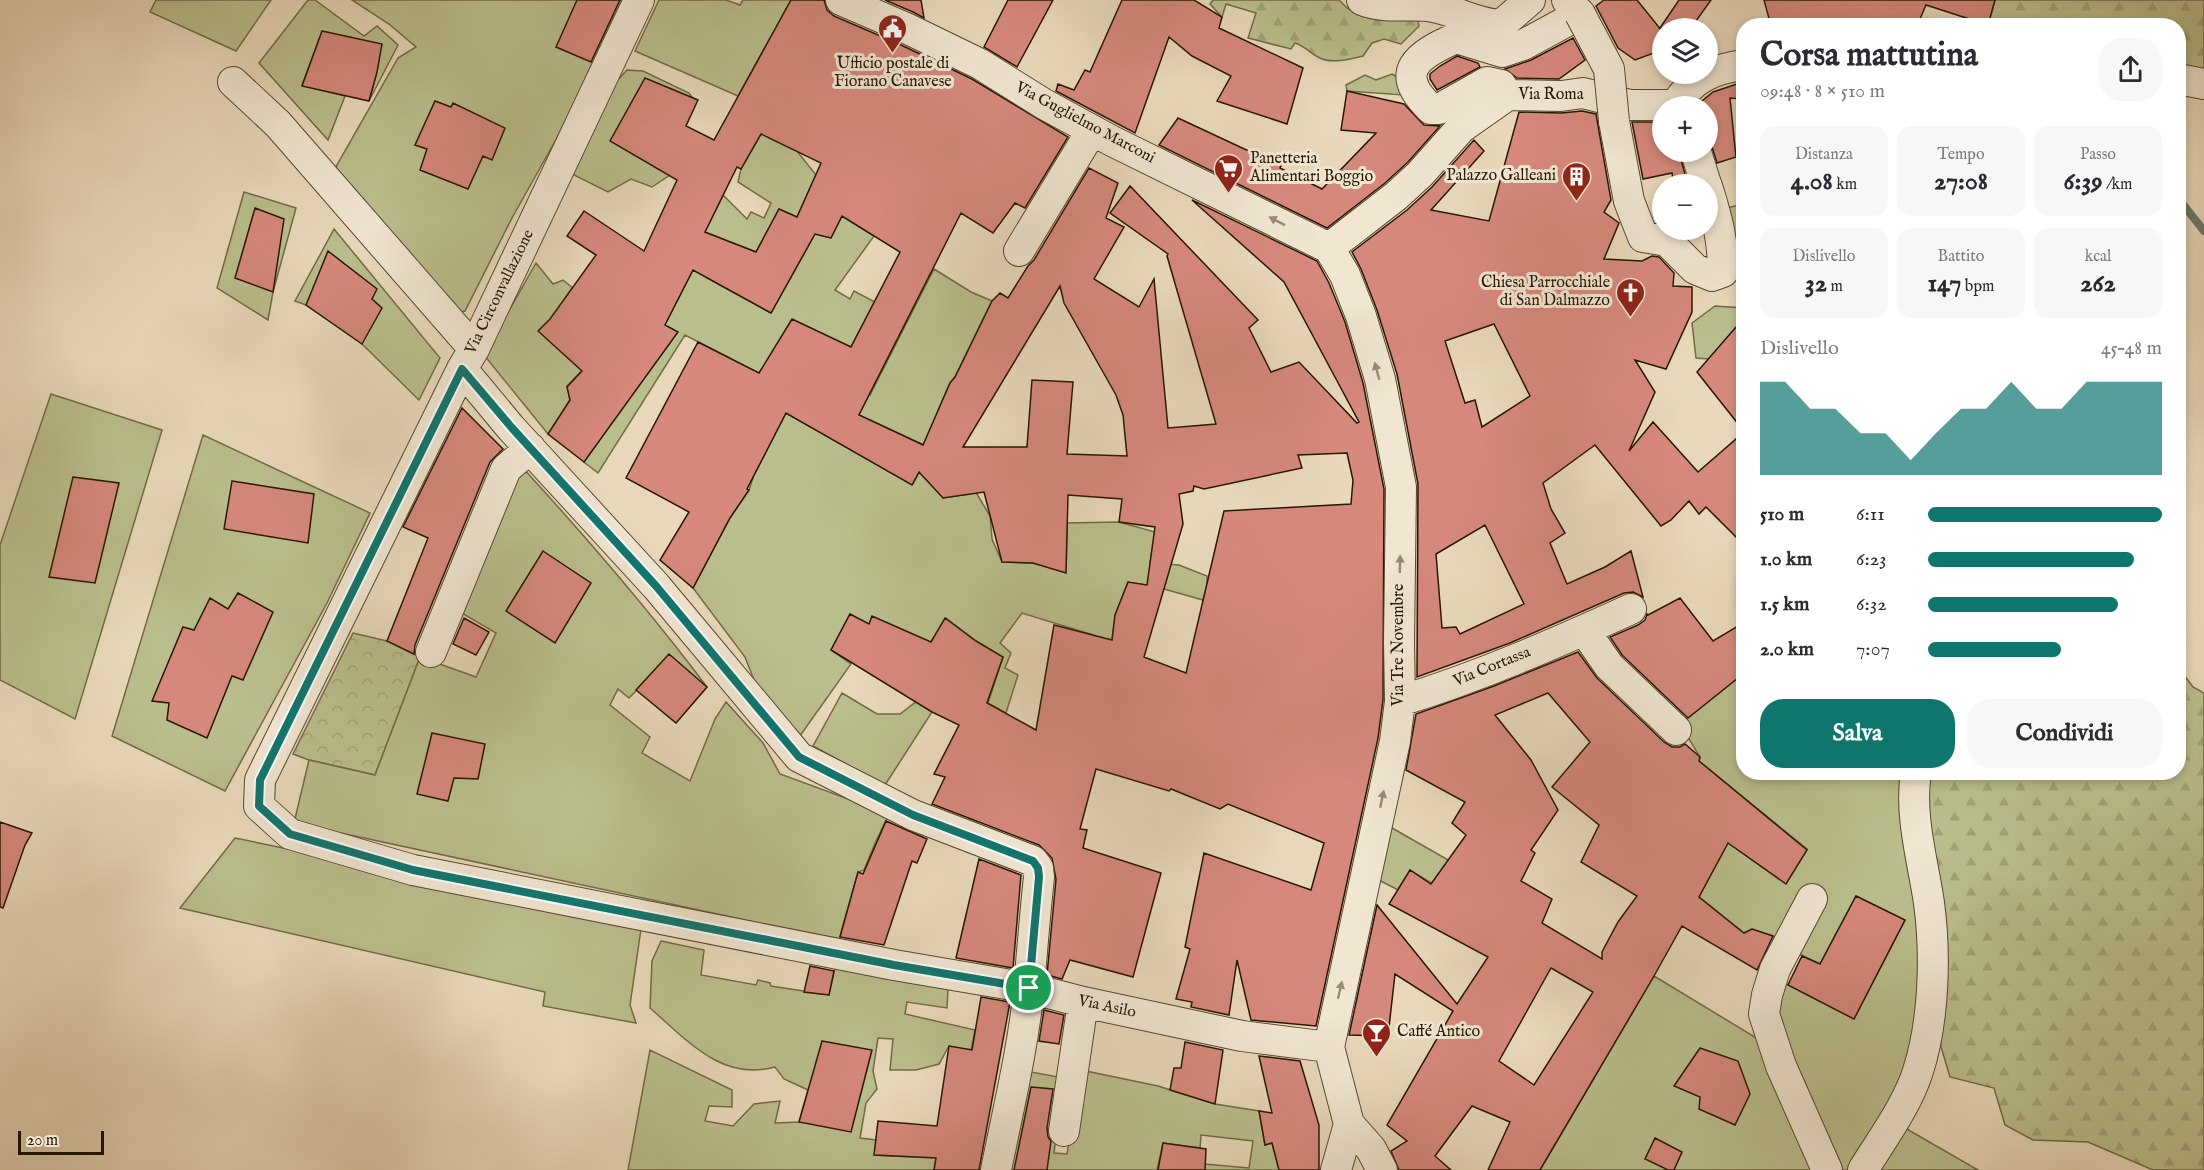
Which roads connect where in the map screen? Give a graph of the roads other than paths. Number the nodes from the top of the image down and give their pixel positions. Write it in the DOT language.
graph roads {
  1 [pos="639,0"];
  2 [pos="841,0"];
  3 [pos="1362,0"];
  4 [pos="1530,0"];
  5 [pos="1573,7"];
  6 [pos="1736,66"];
  7 [pos="2186,81"];
  8 [pos="233,82"];
  9 [pos="2204,84"];
  10 [pos="1508,95"];
  11 [pos="1681,96"];
  12 [pos="1652,105"];
  13 [pos="1092,130"];
  14 [pos="1718,221"];
  15 [pos="1652,238"];
  16 [pos="1661,240"];
  17 [pos="1329,248"];
  18 [pos="1019,251"];
  19 [pos="468,359"];
  20 [pos="530,448"];
  21 [pos="1631,609"];
  22 [pos="1584,630"];
  23 [pos="431,652"];
  24 [pos="1400,701"];
  25 [pos="1676,730"];
  26 [pos="1916,780"];
  27 [pos="1812,898"];
  28 [pos="1029,988"];
  29 [pos="1083,1002"];
  30 [pos="1329,1047"];
  31 [pos="1349,1124"];
  32 [pos="1064,1131"];
  33 [pos="996,1170"];
  34 [pos="1335,1170"];
  35 [pos="1382,1170"];
  36 [pos="1827,1170"];
  37 [pos="1863,1170"];
  1 -- 19 [label="street, Via Circonvallazione"];
  2 -- 13 [label="street, Via Guglielmo Marconi"];
  3 -- 4 [label="street"];
  5 -- 10 [label="street"];
  5 -- 15 [label="street, bridge"];
  6 -- 11 [label="street, Via Roma"];
  7 -- 9 [label="street"];
  8 -- 19 [label="street"];
  10 -- 12 [label="street, Via Roma"];
  10 -- 17 [label="street, Via Roma"];
  17 -- 13 [label="street, Via Guglielmo Marconi, one-way"];
  13 -- 18 [label="street"];
  14 -- 16 [label="street, bridge"];
  24 -- 17 [label="street, Via Tre Novembre, one-way"];
  19 -- 20 [label="street"];
  19 -- 28 [label="street, Via Circonvallazione"];
  20 -- 23 [label="street"];
  20 -- 28 [label="street"];
  21 -- 22 [label="street, Via Cortassa"];
  22 -- 24 [label="street, Via Cortassa"];
  22 -- 25 [label="street"];
  30 -- 24 [label="street, Via Tre Novembre, one-way"];
  26 -- 37 [label="street"];
  27 -- 36 [label="street"];
  28 -- 29 [label="street, Via Asilo"];
  28 -- 33 [label="street"];
  29 -- 30 [label="street, Via Asilo"];
  29 -- 32 [label="street"];
  30 -- 31 [label="street"];
  31 -- 34 [label="street"];
  31 -- 35 [label="street"];
}
